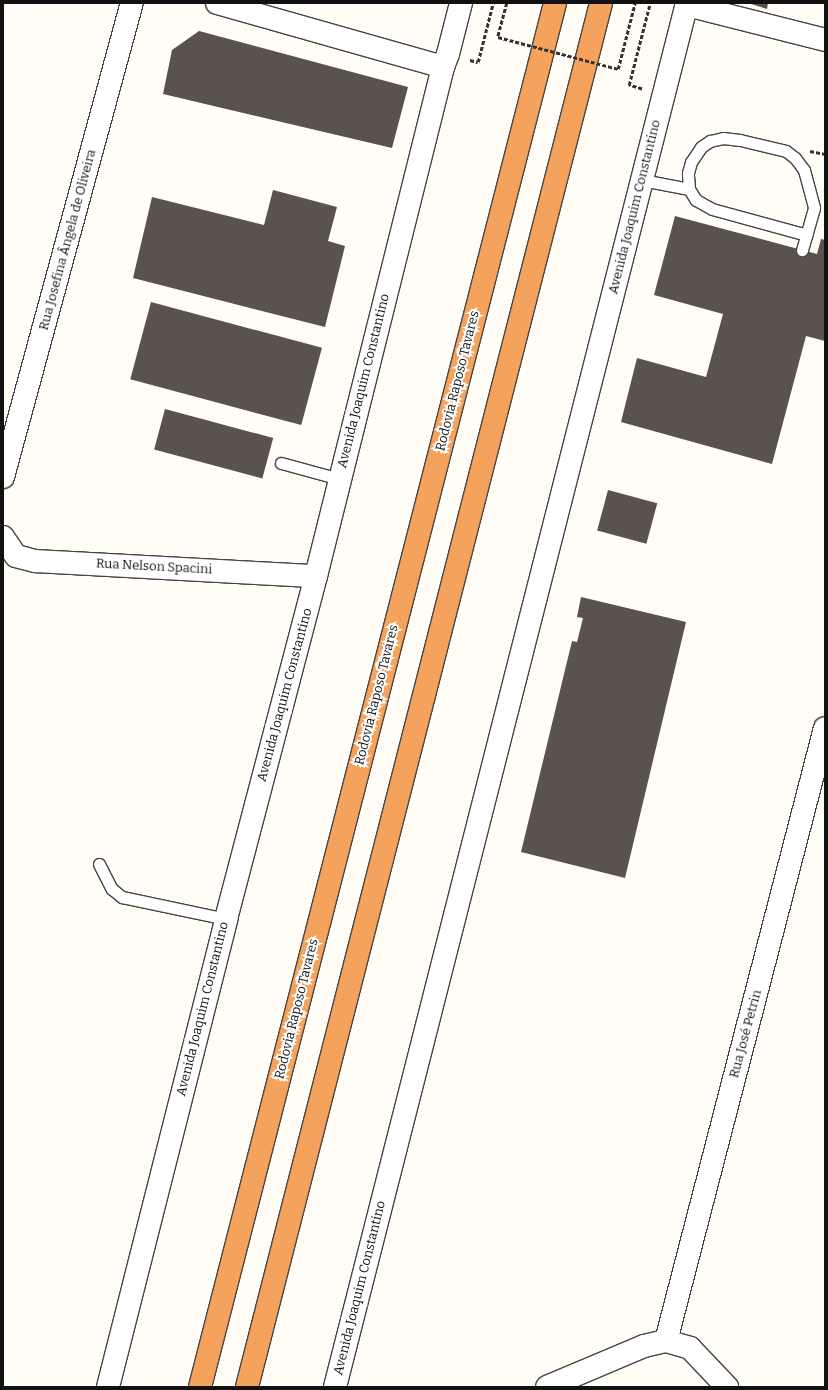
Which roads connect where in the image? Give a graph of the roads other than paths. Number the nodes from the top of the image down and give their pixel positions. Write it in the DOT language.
graph roads {
  1 [pos="132,3"];
  2 [pos="217,3"];
  3 [pos="461,3"];
  4 [pos="554,3"];
  5 [pos="601,3"];
  6 [pos="687,4"];
  7 [pos="825,40"];
  8 [pos="442,67"];
  9 [pos="642,180"];
  10 [pos="689,189"];
  11 [pos="807,234"];
  12 [pos="802,250"];
  13 [pos="281,463"];
  14 [pos="3,477"];
  15 [pos="340,479"];
  16 [pos="3,537"];
  17 [pos="316,576"];
  18 [pos="825,728"];
  19 [pos="99,864"];
  20 [pos="226,919"];
  21 [pos="666,1341"];
  22 [pos="108,1387"];
  23 [pos="200,1387"];
  24 [pos="247,1387"];
  25 [pos="335,1387"];
  26 [pos="547,1387"];
  27 [pos="727,1387"];
  1 -- 14 [label="street, Rua Josefina Ângela de Oliveira"];
  2 -- 8 [label="street"];
  3 -- 8 [label="street, Avenida Joaquim Constantino"];
  4 -- 23 [label="highway, Rodovia Raposo Tavares"];
  5 -- 24 [label="highway"];
  6 -- 7 [label="street"];
  6 -- 9 [label="street, Avenida Joaquim Constantino"];
  8 -- 15 [label="street, Avenida Joaquim Constantino"];
  9 -- 10 [label="lane"];
  9 -- 25 [label="street, Avenida Joaquim Constantino"];
  10 -- 11 [label="lane"];
  10 -- 11 [label="lane"];
  11 -- 12 [label="lane"];
  13 -- 15 [label="lane"];
  15 -- 17 [label="street, Avenida Joaquim Constantino"];
  16 -- 17 [label="street, Rua Nelson Spacini"];
  17 -- 20 [label="street, Avenida Joaquim Constantino"];
  18 -- 21 [label="street, Rua José Petrin"];
  19 -- 20 [label="lane"];
  20 -- 22 [label="street, Avenida Joaquim Constantino"];
  21 -- 26 [label="street"];
  21 -- 27 [label="street"];
}
